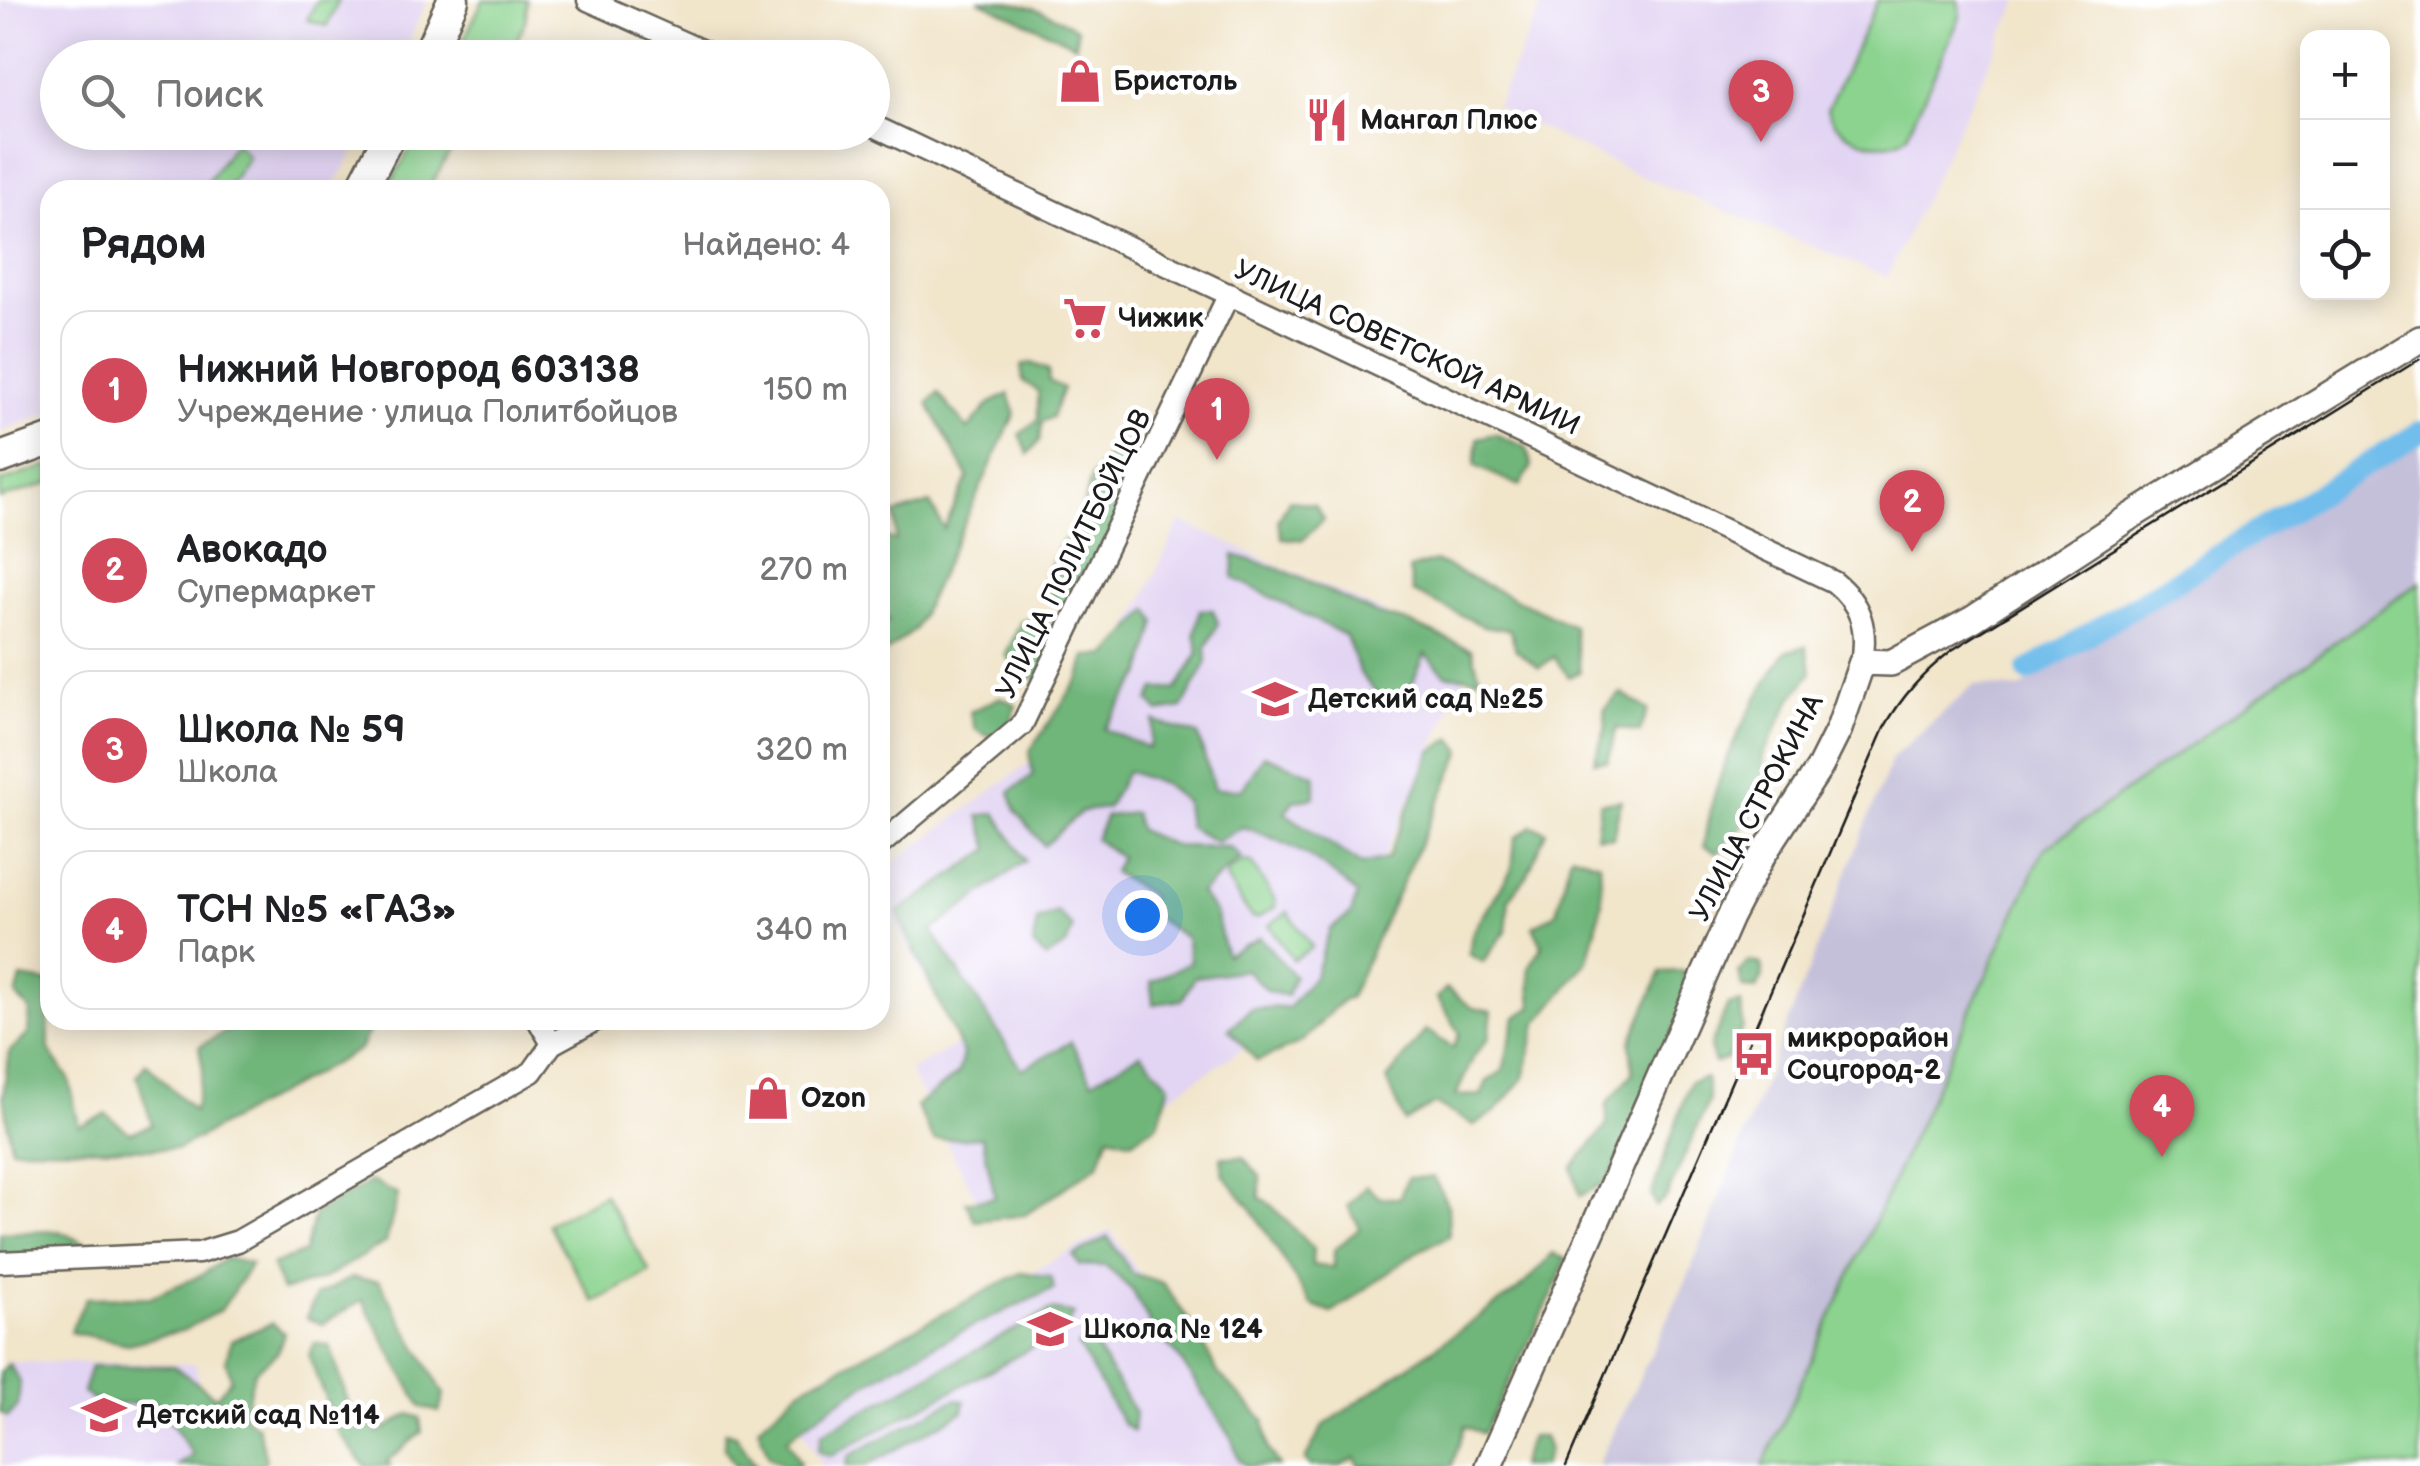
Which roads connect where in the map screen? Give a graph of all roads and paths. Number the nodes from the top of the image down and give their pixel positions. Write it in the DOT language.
graph roads {
  1 [pos="453,0"];
  2 [pos="588,0"];
  3 [pos="434,40"];
  4 [pos="678,40"];
  5 [pos="890,134"];
  6 [pos="381,150"];
  7 [pos="366,180"];
  8 [pos="1229,294"];
  9 [pos="2420,339"];
  10 [pos="40,444"];
  11 [pos="0,458"];
  12 [pos="1862,662"];
  13 [pos="890,837"];
  14 [pos="544,1030"];
  15 [pos="578,1030"];
  16 [pos="552,1044"];
  17 [pos="0,1262"];
  18 [pos="1489,1466"];
  1 -- 3 [label="main road"];
  2 -- 4 [label="street"];
  5 -- 8 [label="street, УЛИЦА СОВЕТСКОЙ АРМИИ"];
  6 -- 7 [label="main road"];
  8 -- 12 [label="street, УЛИЦА СОВЕТСКОЙ АРМИИ"];
  8 -- 13 [label="street, УЛИЦА ПОЛИТБОЙЦОВ"];
  9 -- 12 [label="street"];
  10 -- 11 [label="main road"];
  12 -- 18 [label="street, УЛИЦА СТРОКИНА"];
  14 -- 16 [label="street"];
  15 -- 16 [label="street"];
  16 -- 17 [label="street"];
}
